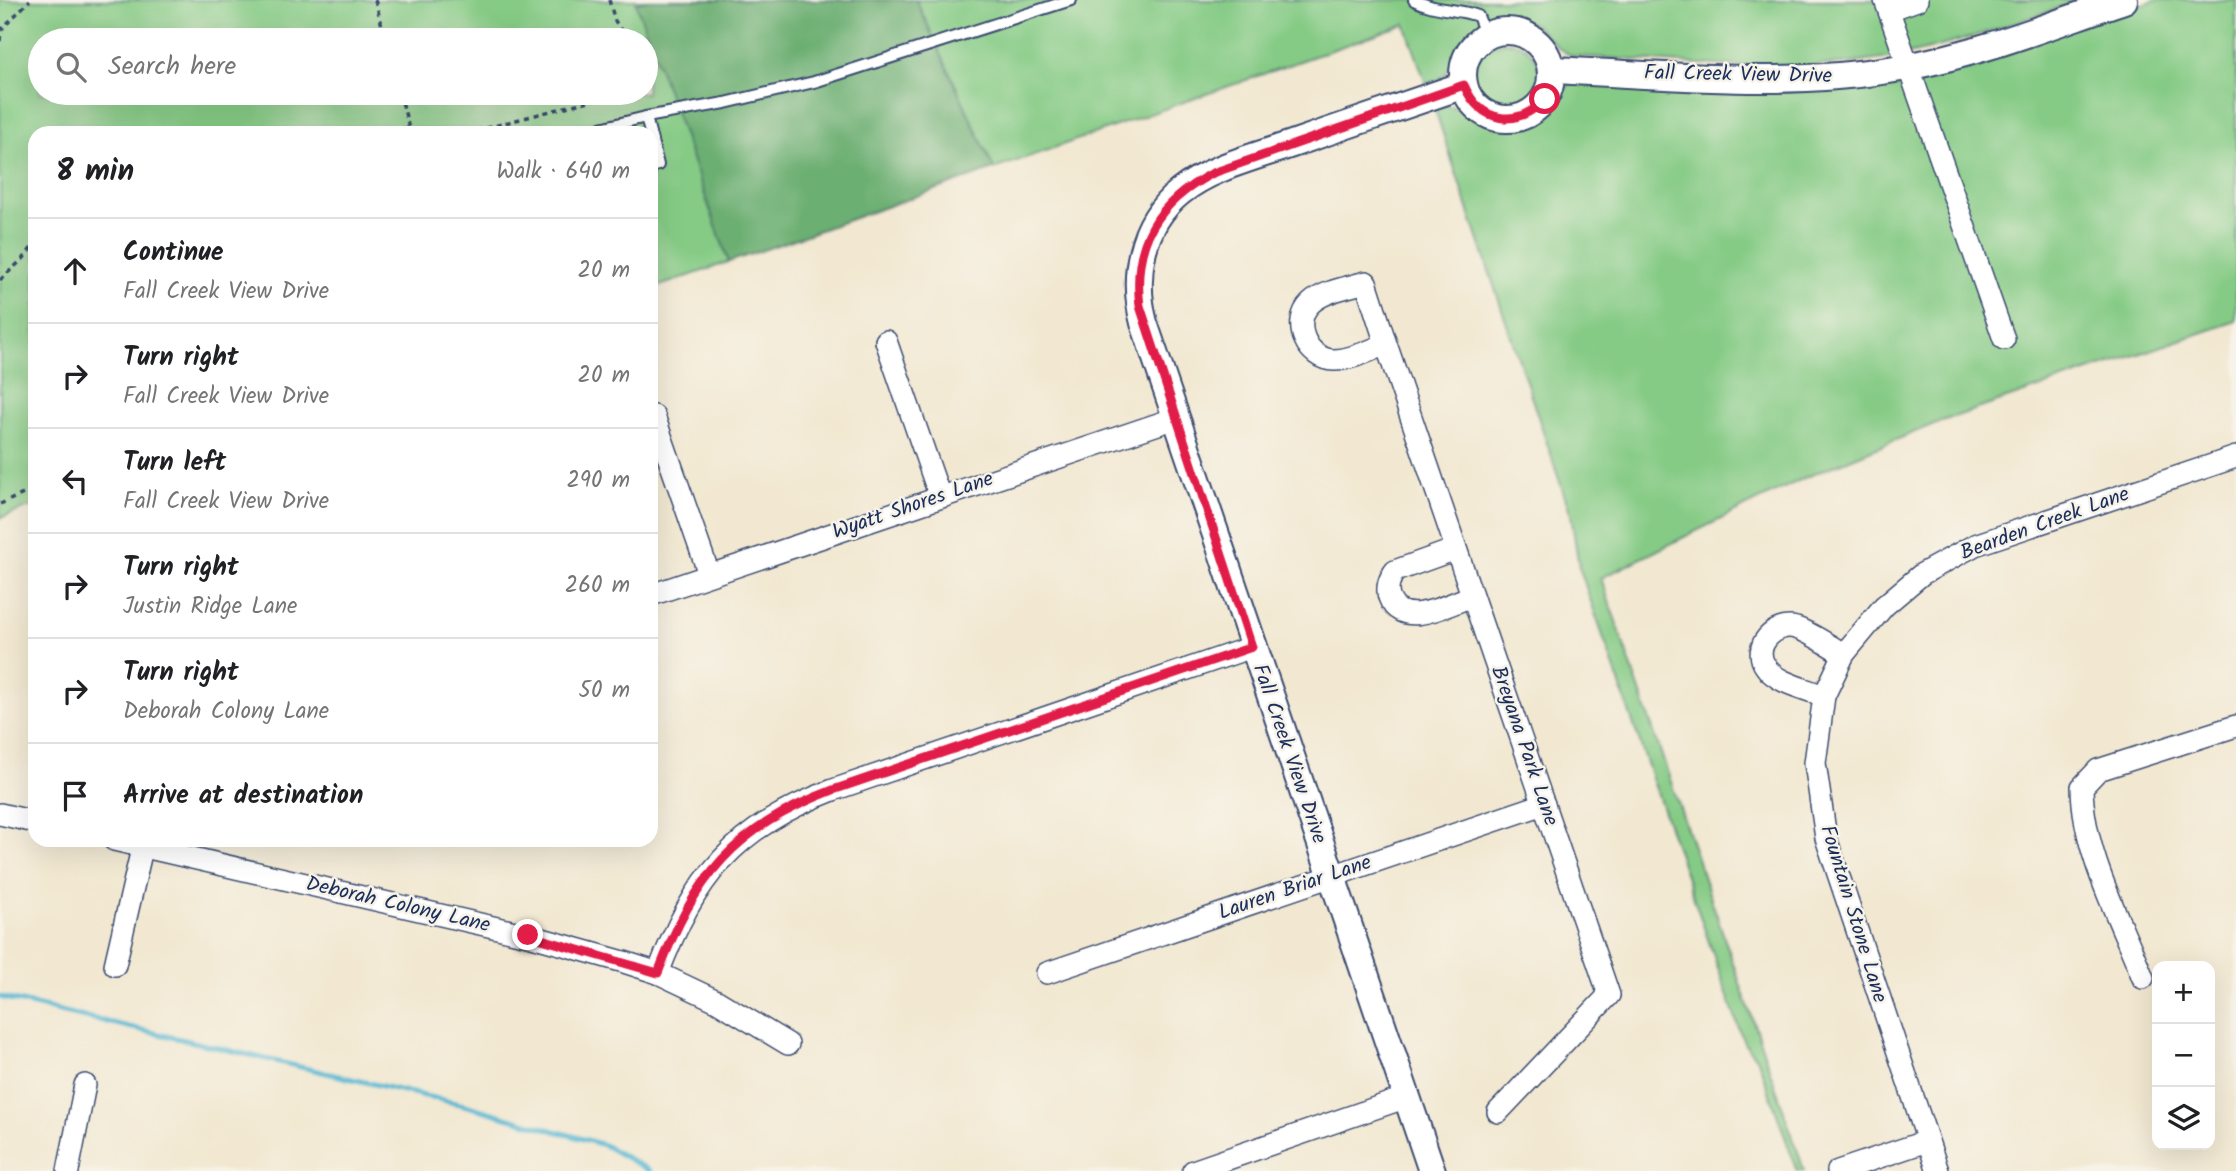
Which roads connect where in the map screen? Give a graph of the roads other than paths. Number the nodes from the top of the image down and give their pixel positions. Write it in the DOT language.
graph roads {
  1 [pos="1071,0"];
  2 [pos="1414,0"];
  3 [pos="1917,0"];
  4 [pos="2124,0"];
  5 [pos="1887,5"];
  6 [pos="1486,36"];
  7 [pos="1907,67"];
  8 [pos="1552,70"];
  9 [pos="1464,85"];
  10 [pos="646,117"];
  11 [pos="609,126"];
  12 [pos="648,126"];
  13 [pos="2004,339"];
  14 [pos="886,341"];
  15 [pos="1386,344"];
  16 [pos="1176,418"];
  17 [pos="658,427"];
  18 [pos="2236,457"];
  19 [pos="940,497"];
  20 [pos="1456,548"];
  21 [pos="709,574"];
  22 [pos="658,592"];
  23 [pos="1472,596"];
  24 [pos="1252,647"];
  25 [pos="1844,654"];
  26 [pos="1824,696"];
  27 [pos="2236,726"];
  28 [pos="1544,804"];
  29 [pos="0,814"];
  30 [pos="28,820"];
  31 [pos="142,847"];
  32 [pos="160,847"];
  33 [pos="1331,876"];
  34 [pos="115,965"];
  35 [pos="658,973"];
  36 [pos="1047,973"];
  37 [pos="2144,978"];
  38 [pos="788,1044"];
  39 [pos="85,1085"];
  40 [pos="1407,1097"];
  41 [pos="1498,1112"];
  42 [pos="1927,1141"];
  43 [pos="68,1171"];
  44 [pos="1193,1171"];
  45 [pos="1432,1171"];
  46 [pos="1838,1171"];
  47 [pos="1938,1171"];
  1 -- 10 [label="lane"];
  2 -- 6 [label="lane"];
  3 -- 5 [label="street"];
  4 -- 7 [label="street, Fall Creek View Drive"];
  5 -- 7 [label="street"];
  6 -- 8 [label="street"];
  6 -- 9 [label="street"];
  7 -- 8 [label="street, Fall Creek View Drive"];
  7 -- 13 [label="street"];
  8 -- 9 [label="street"];
  9 -- 16 [label="street, Fall Creek View Drive"];
  10 -- 11 [label="lane"];
  10 -- 12 [label="lane"];
  14 -- 19 [label="street"];
  15 -- 20 [label="street, Breyana Park Lane"];
  16 -- 19 [label="street, Wyatt Shores Lane"];
  16 -- 24 [label="street, Fall Creek View Drive"];
  17 -- 21 [label="street"];
  18 -- 25 [label="street, Bearden Creek Lane"];
  19 -- 21 [label="street, Wyatt Shores Lane"];
  20 -- 23 [label="street, Breyana Park Lane"];
  20 -- 23 [label="street"];
  21 -- 22 [label="street, Wyatt Shores Lane"];
  23 -- 28 [label="street, Breyana Park Lane"];
  24 -- 33 [label="street, Fall Creek View Drive"];
  24 -- 35 [label="street"];
  25 -- 26 [label="street, Fountain Stone Lane"];
  25 -- 26 [label="street"];
  26 -- 42 [label="street, Fountain Stone Lane"];
  27 -- 37 [label="street"];
  28 -- 33 [label="street, Lauren Briar Lane"];
  28 -- 41 [label="street, Breyana Park Lane"];
  29 -- 30 [label="street"];
  31 -- 34 [label="street"];
  32 -- 35 [label="street, Deborah Colony Lane"];
  33 -- 36 [label="street, Lauren Briar Lane"];
  33 -- 40 [label="street, Fall Creek View Drive"];
  35 -- 38 [label="street, Deborah Colony Lane"];
  39 -- 43 [label="street"];
  40 -- 44 [label="street"];
  40 -- 45 [label="street, Fall Creek View Drive"];
  42 -- 46 [label="street"];
  42 -- 47 [label="street, Fountain Stone Lane"];
}
